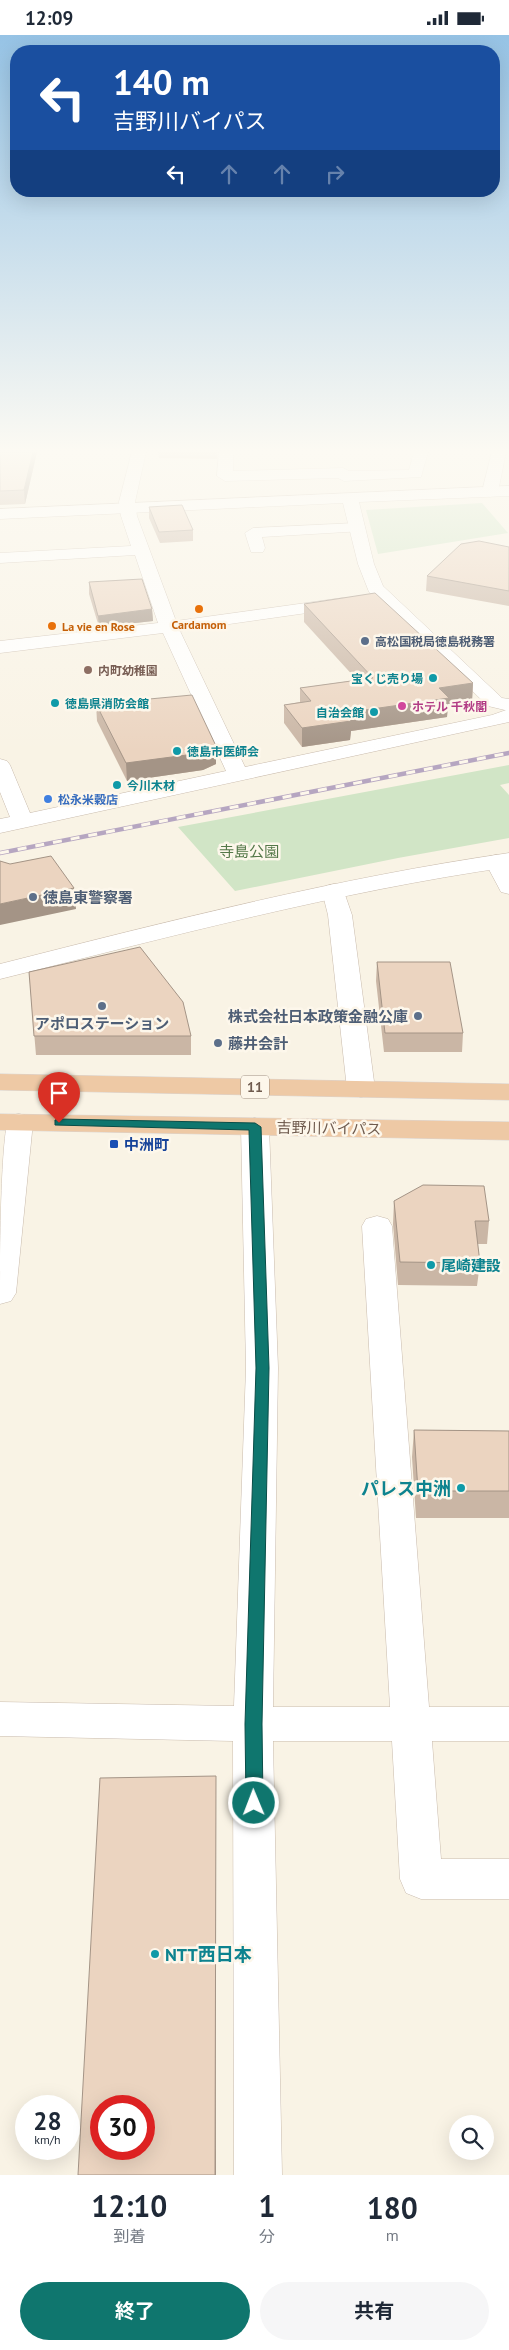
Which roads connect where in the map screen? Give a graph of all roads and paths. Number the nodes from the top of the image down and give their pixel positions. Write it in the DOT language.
graph roads {
  1 [pos="110,552"];
  2 [pos="144,552"];
  3 [pos="363,552"];
  4 [pos="0,558"];
  5 [pos="383,596"];
  6 [pos="168,627"];
  7 [pos="0,647"];
  8 [pos="509,705"];
  9 [pos="509,715"];
  10 [pos="0,765"];
  11 [pos="239,776"];
  12 [pos="22,821"];
  13 [pos="0,825"];
  14 [pos="502,861"];
  15 [pos="509,887"];
  16 [pos="334,891"];
  17 [pos="0,972"];
  18 [pos="0,1082"];
  19 [pos="361,1089"];
  20 [pos="509,1092"];
  21 [pos="10,1122"];
  22 [pos="255,1127"];
  23 [pos="509,1131"];
  24 [pos="377,1226"];
  25 [pos="0,1293"];
  26 [pos="0,1719"];
  27 [pos="253,1724"];
  28 [pos="509,1724"];
  29 [pos="410,1725"];
  30 [pos="509,1879"];
  31 [pos="258,2175"];
  1 -- 4 [label="street"];
  2 -- 6 [label="street"];
  3 -- 5 [label="street"];
  5 -- 6 [label="street"];
  5 -- 8 [label="street"];
  6 -- 7 [label="street"];
  6 -- 11 [label="street"];
  9 -- 11 [label="street"];
  10 -- 12 [label="street"];
  11 -- 12 [label="street"];
  12 -- 13 [label="street"];
  14 -- 15 [label="street"];
  14 -- 16 [label="street"];
  16 -- 17 [label="street"];
  16 -- 19 [label="street"];
  18 -- 19 [label="highway, 11"];
  19 -- 20 [label="highway, 11"];
  21 -- 22 [label="highway, 吉野川バイパス"];
  21 -- 25 [label="street"];
  22 -- 23 [label="highway, 吉野川バイパス"];
  22 -- 27 [label="street"];
  24 -- 29 [label="street"];
  26 -- 27 [label="street"];
  27 -- 29 [label="street"];
  27 -- 31 [label="street"];
  28 -- 29 [label="street"];
  29 -- 30 [label="street"];
}
